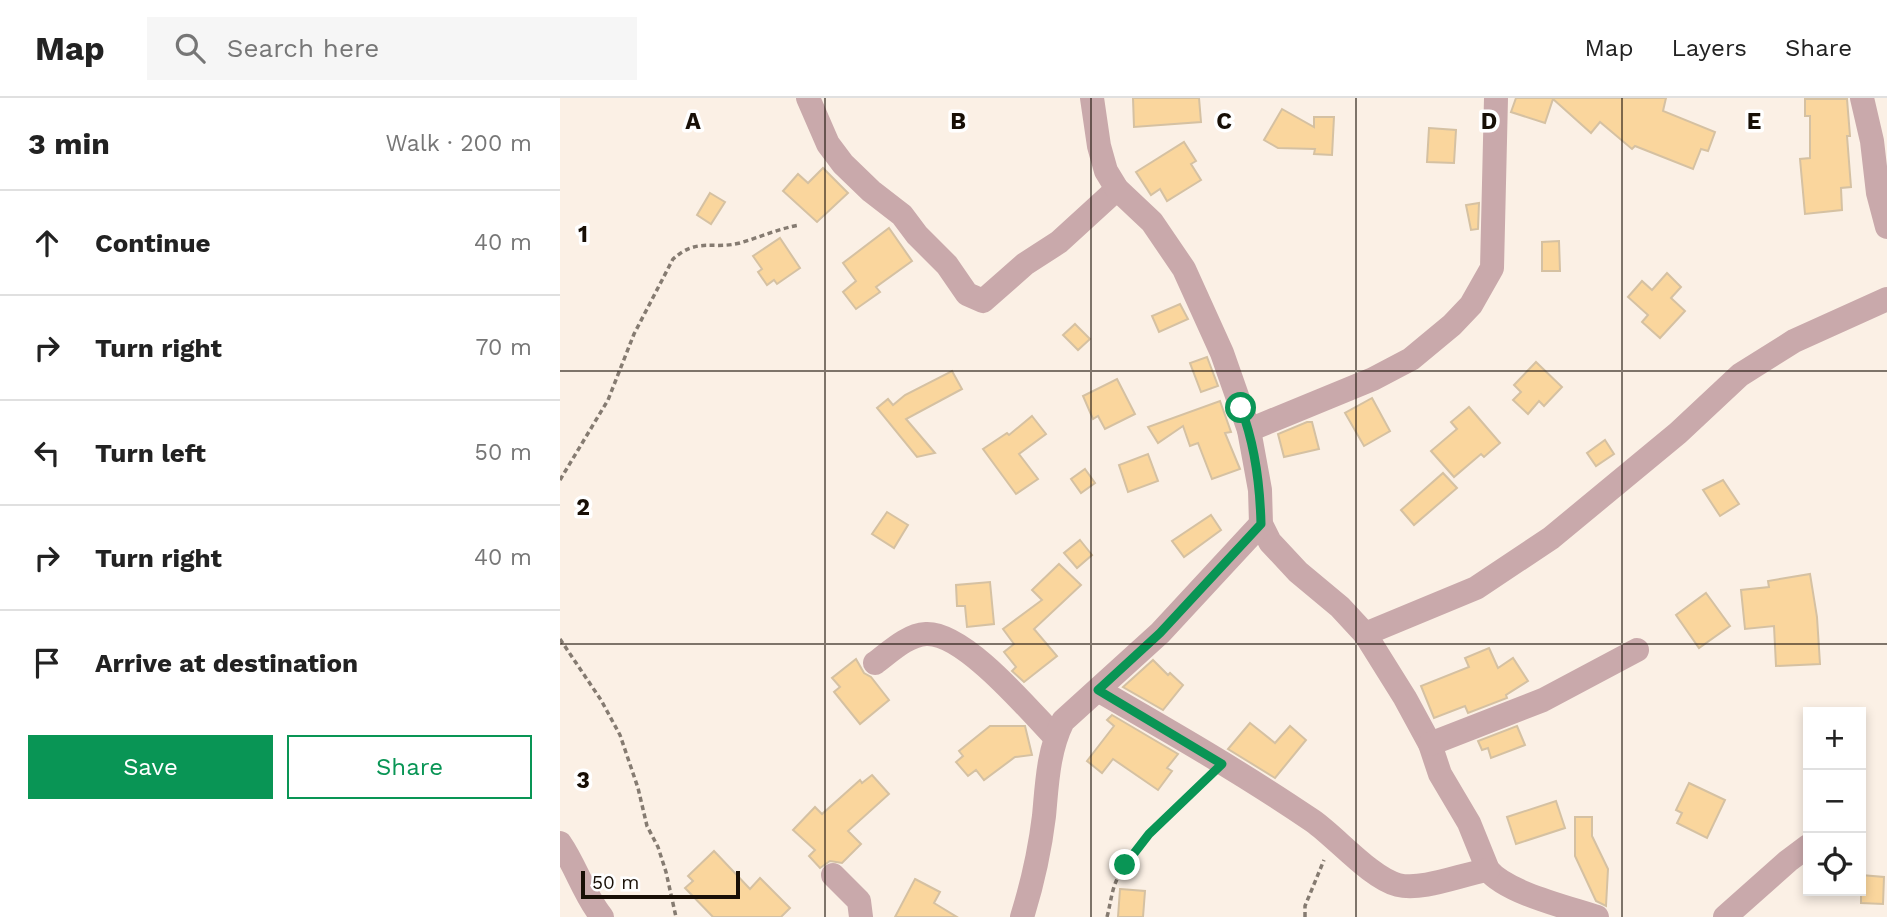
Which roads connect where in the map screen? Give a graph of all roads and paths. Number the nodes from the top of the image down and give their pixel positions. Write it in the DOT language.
graph roads {
  1 [pos="808,98"];
  2 [pos="1092,98"];
  3 [pos="1496,98"];
  4 [pos="1861,98"];
  5 [pos="1117,189"];
  6 [pos="799,225"];
  7 [pos="1887,227"];
  8 [pos="1887,299"];
  9 [pos="1249,430"];
  10 [pos="560,480"];
  11 [pos="1261,524"];
  12 [pos="1365,634"];
  13 [pos="560,639"];
  14 [pos="1637,650"];
  15 [pos="875,663"];
  16 [pos="1098,690"];
  17 [pos="1055,737"];
  18 [pos="1430,744"];
  19 [pos="1222,764"];
  20 [pos="1333,837"];
  21 [pos="560,843"];
  22 [pos="1803,850"];
  23 [pos="1488,870"];
  24 [pos="834,876"];
  25 [pos="602,917"];
  26 [pos="676,917"];
  27 [pos="861,917"];
  28 [pos="1022,917"];
  29 [pos="1107,917"];
  30 [pos="1305,917"];
  31 [pos="1597,917"];
  32 [pos="1725,917"];
  1 -- 5 [label="street"];
  2 -- 5 [label="street"];
  3 -- 9 [label="street"];
  4 -- 7 [label="street"];
  5 -- 9 [label="street"];
  6 -- 10 [label="path"];
  8 -- 12 [label="street"];
  9 -- 11 [label="street"];
  11 -- 12 [label="street"];
  11 -- 16 [label="street"];
  12 -- 18 [label="street"];
  13 -- 26 [label="path"];
  14 -- 18 [label="street"];
  15 -- 17 [label="street"];
  16 -- 17 [label="street"];
  16 -- 19 [label="street"];
  17 -- 28 [label="street"];
  18 -- 23 [label="street"];
  19 -- 20 [label="street"];
  19 -- 29 [label="path"];
  20 -- 23 [label="street"];
  20 -- 30 [label="path"];
  21 -- 25 [label="street"];
  22 -- 32 [label="street"];
  23 -- 31 [label="street"];
  24 -- 27 [label="street"];
}
